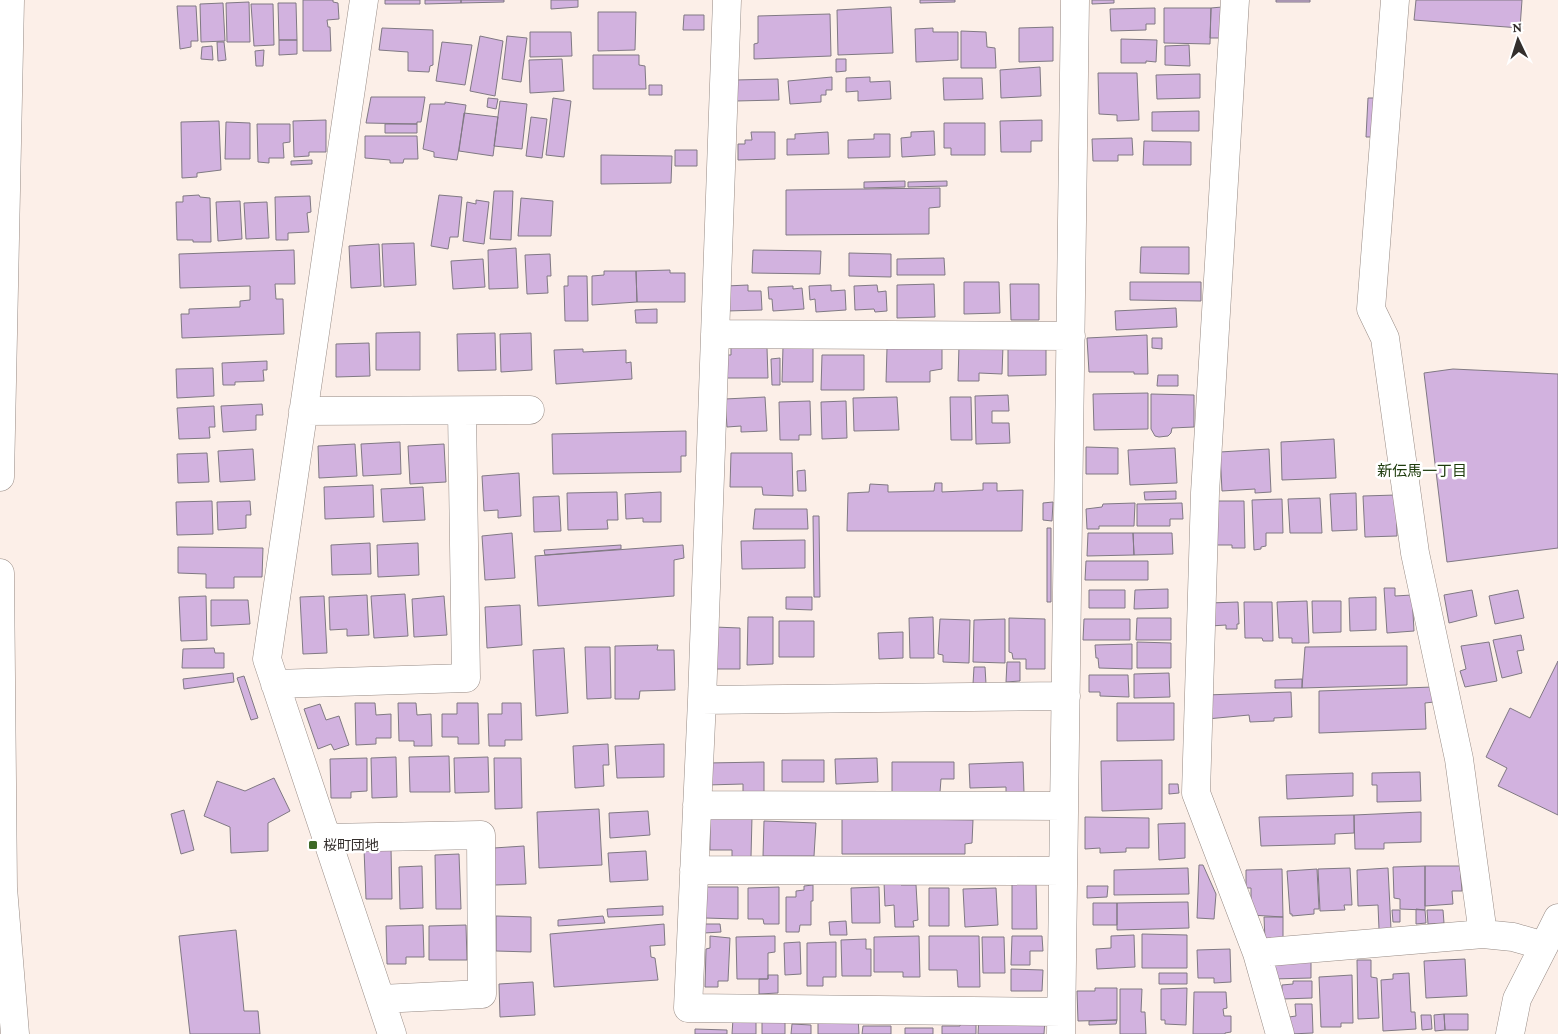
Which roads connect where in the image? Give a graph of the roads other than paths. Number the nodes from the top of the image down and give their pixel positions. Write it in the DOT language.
graph roads {
  1 [pos="10,0"];
  2 [pos="364,0"];
  3 [pos="726,0"];
  4 [pos="1075,0"];
  5 [pos="1235,0"];
  6 [pos="1395,0"];
  7 [pos="715,334"];
  8 [pos="1071,336"];
  9 [pos="530,410"];
  10 [pos="303,411"];
  11 [pos="462,411"];
  12 [pos="0,476"];
  13 [pos="0,573"];
  14 [pos="275,684"];
  15 [pos="1066,696"];
  16 [pos="702,700"];
  17 [pos="697,805"];
  18 [pos="1064,806"];
  19 [pos="326,838"];
  20 [pos="694,870"];
  21 [pos="1063,871"];
  22 [pos="1558,918"];
  23 [pos="1483,934"];
  24 [pos="1544,946"];
  25 [pos="1257,953"];
  26 [pos="381,1000"];
  27 [pos="1061,1023"];
  28 [pos="15,1034"];
  29 [pos="392,1034"];
  30 [pos="1280,1034"];
  31 [pos="1510,1034"];
  1 -- 12 [label="street"];
  2 -- 10 [label="street"];
  3 -- 7 [label="street"];
  4 -- 8 [label="street"];
  5 -- 25 [label="street"];
  6 -- 23 [label="street"];
  7 -- 8 [label="street"];
  7 -- 16 [label="street"];
  8 -- 15 [label="street"];
  9 -- 11 [label="street"];
  10 -- 11 [label="street"];
  10 -- 14 [label="street"];
  11 -- 14 [label="street"];
  13 -- 28 [label="street"];
  14 -- 19 [label="street"];
  15 -- 16 [label="street"];
  15 -- 18 [label="street"];
  16 -- 17 [label="street"];
  17 -- 18 [label="street"];
  17 -- 20 [label="street"];
  18 -- 21 [label="street"];
  19 -- 26 [label="street"];
  19 -- 26 [label="street"];
  20 -- 21 [label="street"];
  20 -- 27 [label="street"];
  21 -- 27 [label="street"];
  22 -- 24 [label="street"];
  23 -- 24 [label="street"];
  23 -- 25 [label="street"];
  24 -- 31 [label="street"];
  25 -- 30 [label="street"];
  26 -- 29 [label="street"];
}
